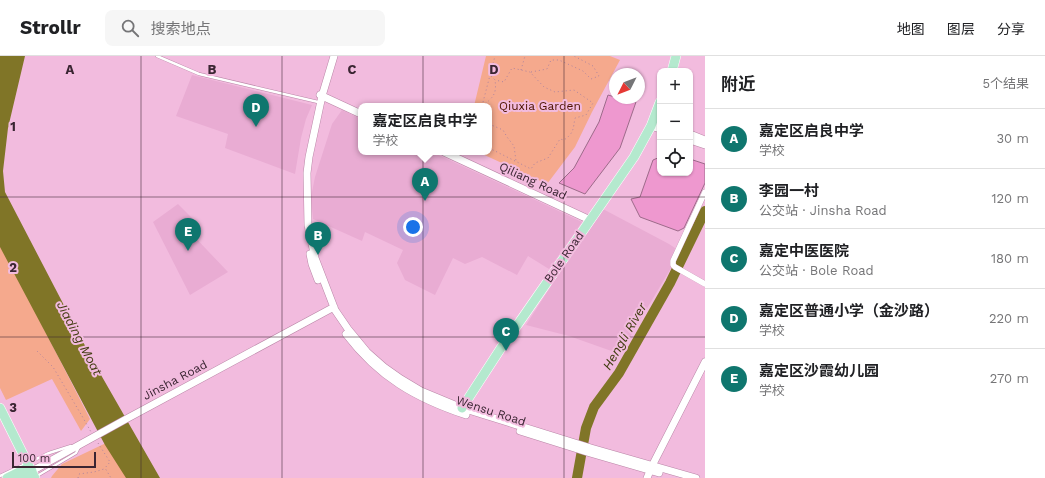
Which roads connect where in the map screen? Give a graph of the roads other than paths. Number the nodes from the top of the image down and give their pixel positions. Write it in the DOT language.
graph roads {
  1 [pos="157,56"];
  2 [pos="330,56"];
  3 [pos="334,56"];
  4 [pos="676,56"];
  5 [pos="673,68"];
  6 [pos="320,98"];
  7 [pos="659,104"];
  8 [pos="358,113"];
  9 [pos="654,123"];
  10 [pos="693,135"];
  11 [pos="705,140"];
  12 [pos="693,141"];
  13 [pos="705,145"];
  14 [pos="450,155"];
  15 [pos="705,192"];
  16 [pos="590,220"];
  17 [pos="703,282"];
  18 [pos="332,309"];
  19 [pos="705,362"];
  20 [pos="0,408"];
  21 [pos="462,408"];
  22 [pos="0,420"];
  23 [pos="576,446"];
  24 [pos="651,468"];
  25 [pos="29,473"];
  26 [pos="0,476"];
  27 [pos="7,478"];
  28 [pos="647,478"];
  29 [pos="680,478"];
  30 [pos="696,478"];
  1 -- 6 [label="lane"];
  2 -- 6 [label="street"];
  3 -- 6 [label="street"];
  4 -- 5 [label="main road"];
  6 -- 8 [label="street"];
  6 -- 18 [label="street"];
  7 -- 9 [label="main road, Bole Road"];
  9 -- 16 [label="main road, Bole Road"];
  10 -- 11 [label="street"];
  12 -- 13 [label="street"];
  14 -- 16 [label="street, Qiliang Road"];
  15 -- 17 [label="street"];
  16 -- 21 [label="main road, Bole Road"];
  18 -- 21 [label="street"];
  18 -- 23 [label="street, Wensu Road"];
  18 -- 25 [label="street, Jinsha Road"];
  19 -- 24 [label="street"];
  20 -- 25 [label="main road"];
  21 -- 23 [label="street"];
  22 -- 25 [label="main road"];
  23 -- 24 [label="street, Wensu Road"];
  24 -- 28 [label="street"];
  24 -- 29 [label="street, Wensu Road"];
  24 -- 30 [label="street"];
  25 -- 26 [label="lane"];
  25 -- 27 [label="main road"];
}
